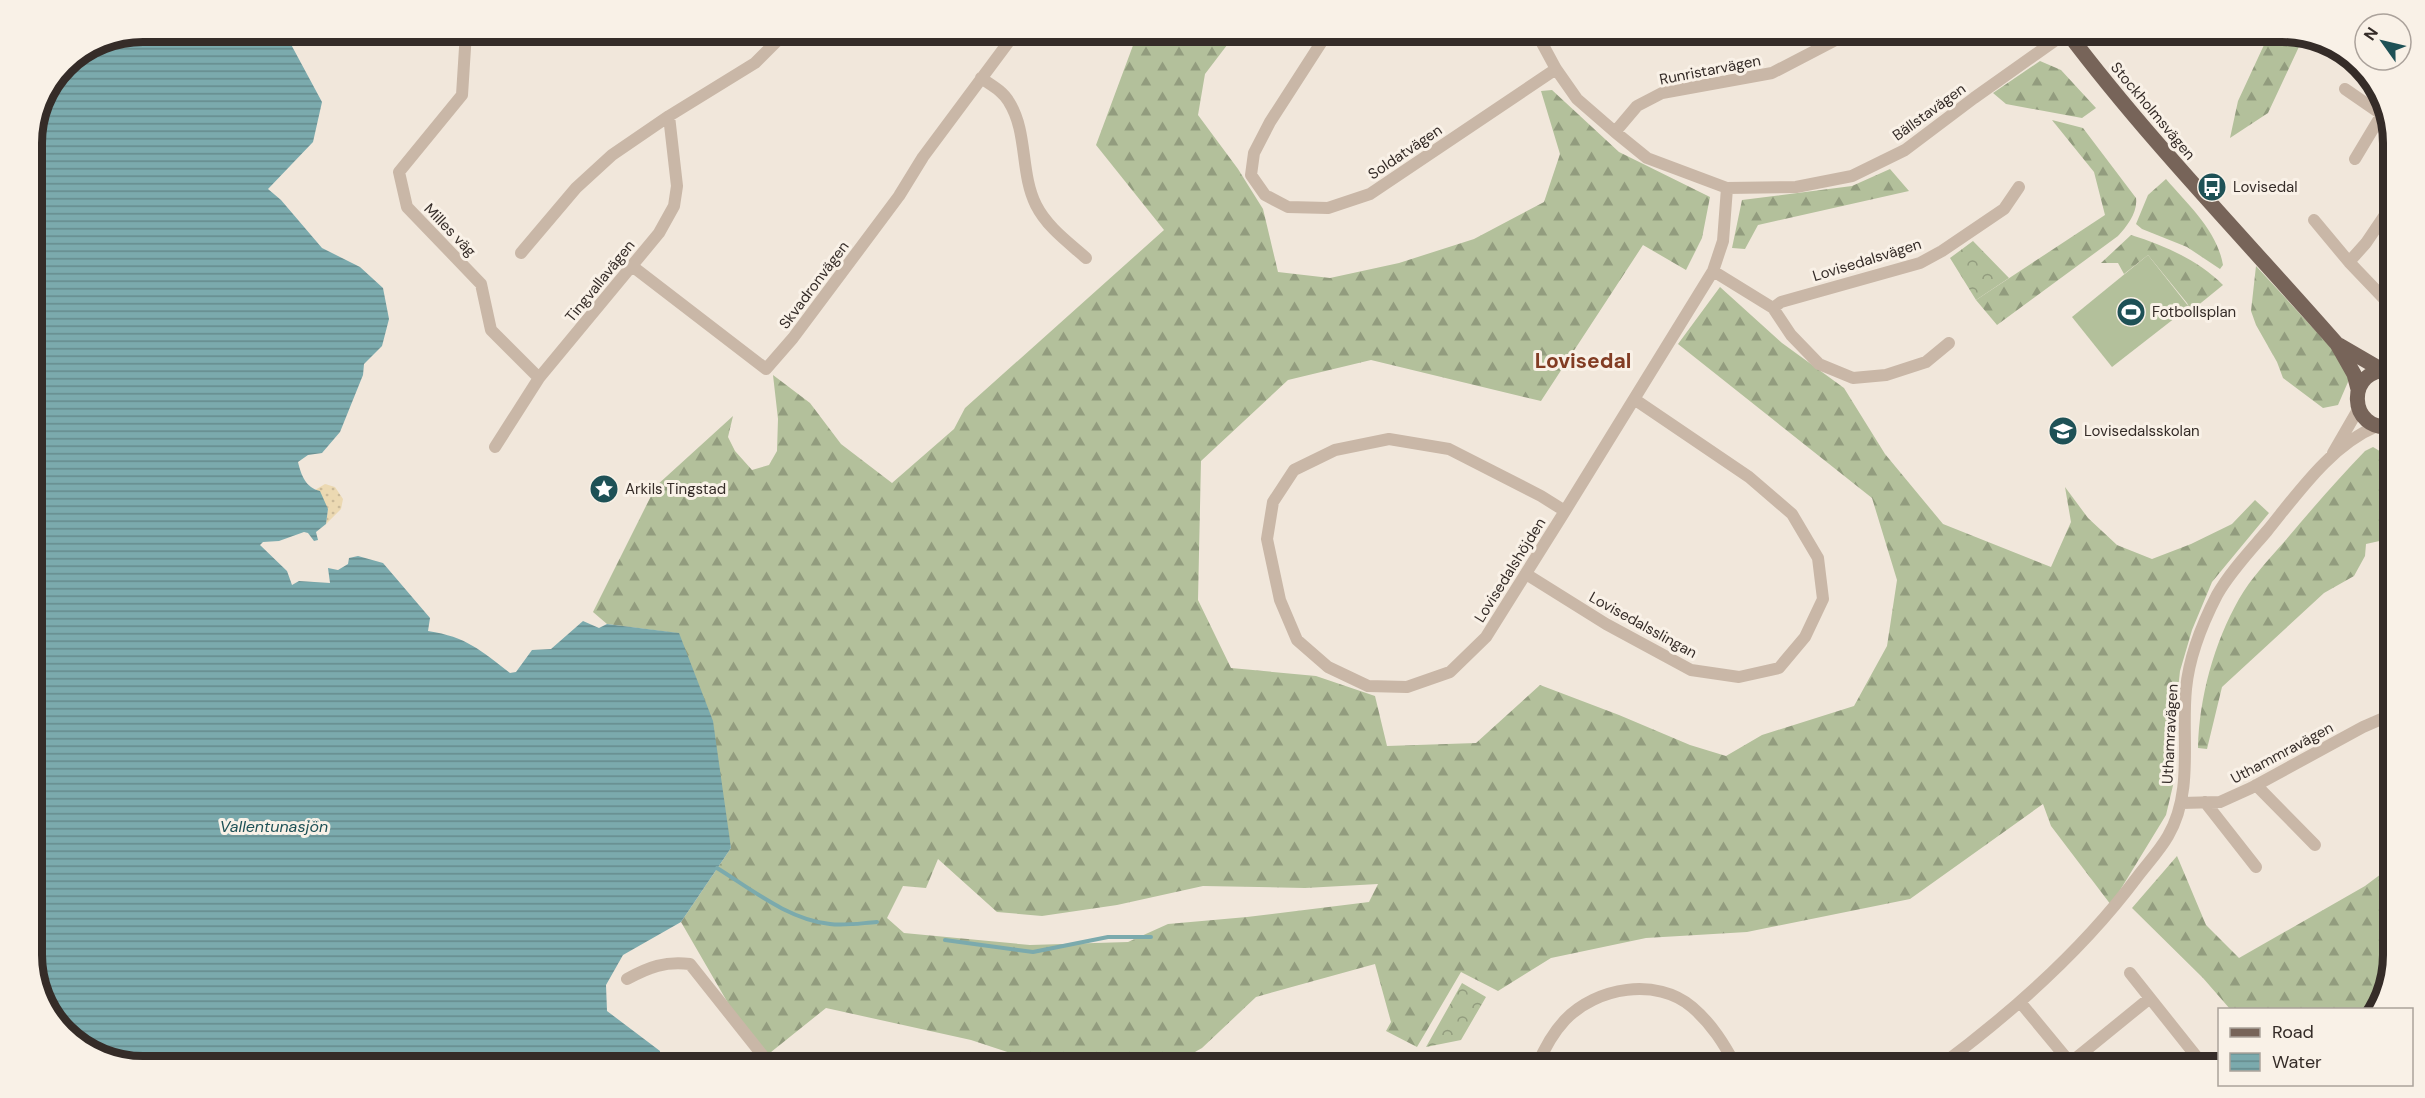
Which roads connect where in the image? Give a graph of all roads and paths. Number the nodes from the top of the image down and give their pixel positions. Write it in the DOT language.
graph roads {
  1 [pos="465,42"];
  2 [pos="776,42"];
  3 [pos="1008,42"];
  4 [pos="1322,42"];
  5 [pos="1541,42"];
  6 [pos="1832,42"];
  7 [pos="2053,42"];
  8 [pos="2075,42"];
  9 [pos="1556,69"];
  10 [pos="981,78"];
  11 [pos="2345,89"];
  12 [pos="2378,112"];
  13 [pos="669,116"];
  14 [pos="2380,121"];
  15 [pos="1615,132"];
  16 [pos="2355,159"];
  17 [pos="2019,187"];
  18 [pos="1727,188"];
  19 [pos="2383,218"];
  20 [pos="2314,220"];
  21 [pos="521,253"];
  22 [pos="1086,258"];
  23 [pos="2349,262"];
  24 [pos="632,266"];
  25 [pos="1713,271"];
  26 [pos="2383,298"];
  27 [pos="1773,308"];
  28 [pos="1948,343"];
  29 [pos="2337,344"];
  30 [pos="2383,368"];
  31 [pos="2383,372"];
  32 [pos="538,378"];
  33 [pos="2358,389"];
  34 [pos="1634,399"];
  35 [pos="2359,408"];
  36 [pos="2377,426"];
  37 [pos="2383,426"];
  38 [pos="495,447"];
  39 [pos="2329,459"];
  40 [pos="1565,511"];
  41 [pos="1526,574"];
  42 [pos="2383,718"];
  43 [pos="2256,785"];
  44 [pos="2205,802"];
  45 [pos="2181,803"];
  46 [pos="2315,845"];
  47 [pos="2256,867"];
  48 [pos="2130,974"];
  49 [pos="627,979"];
  50 [pos="2150,998"];
  51 [pos="2020,1002"];
  52 [pos="763,1056"];
  53 [pos="1541,1056"];
  54 [pos="1730,1056"];
  55 [pos="1953,1056"];
  56 [pos="2064,1056"];
  57 [pos="2082,1056"];
  58 [pos="2196,1056"];
  1 -- 32 [label="street, Milles väg"];
  2 -- 13 [label="street"];
  3 -- 10 [label="street, Skvadronvägen"];
  4 -- 9 [label="street, Soldatvägen"];
  5 -- 9 [label="street, Bällstavägen"];
  6 -- 15 [label="street, Runristarvägen"];
  7 -- 18 [label="street, Bällstavägen"];
  8 -- 29 [label="main road, Stockholmsvägen"];
  9 -- 15 [label="street, Bällstavägen"];
  10 -- 22 [label="street"];
  10 -- 24 [label="street, Skvadronvägen"];
  11 -- 12 [label="street"];
  13 -- 21 [label="street"];
  13 -- 24 [label="street, Tingvallavägen"];
  14 -- 16 [label="street"];
  15 -- 18 [label="street, Bällstavägen"];
  17 -- 27 [label="street, Lovisedalsvägen"];
  18 -- 25 [label="street, Lovisedalshöjden"];
  19 -- 23 [label="street"];
  20 -- 23 [label="street"];
  23 -- 26 [label="street"];
  24 -- 32 [label="street, Tingvallavägen"];
  25 -- 27 [label="street"];
  25 -- 34 [label="street, Lovisedalshöjden"];
  27 -- 28 [label="street"];
  29 -- 30 [label="main road, Stockholmsvägen"];
  29 -- 33 [label="main road, Stockholmsvägen"];
  31 -- 33 [label="main road"];
  32 -- 38 [label="street, Tingvallavägen"];
  33 -- 35 [label="main road, Stockholmsvägen"];
  34 -- 40 [label="street, Lovisedalshöjden"];
  34 -- 41 [label="street, Lovisedalsslingan"];
  35 -- 36 [label="main road"];
  35 -- 39 [label="street, Uthamravägen"];
  36 -- 37 [label="main road"];
  36 -- 39 [label="street, Uthamravägen"];
  39 -- 45 [label="street, Uthamravägen"];
  40 -- 41 [label="street, Lovisedalshöjden"];
  40 -- 41 [label="street, Lovisedalshöjden"];
  42 -- 43 [label="street, Uthammravägen"];
  43 -- 44 [label="street, Uthammravägen"];
  43 -- 46 [label="street"];
  44 -- 45 [label="street, Uthammravägen"];
  44 -- 47 [label="street"];
  45 -- 51 [label="street, Uthamravägen"];
  48 -- 50 [label="street"];
  49 -- 52 [label="street"];
  50 -- 57 [label="street"];
  50 -- 58 [label="street"];
  51 -- 55 [label="street, Uthamravägen"];
  51 -- 56 [label="street"];
  53 -- 54 [label="street"];
}
